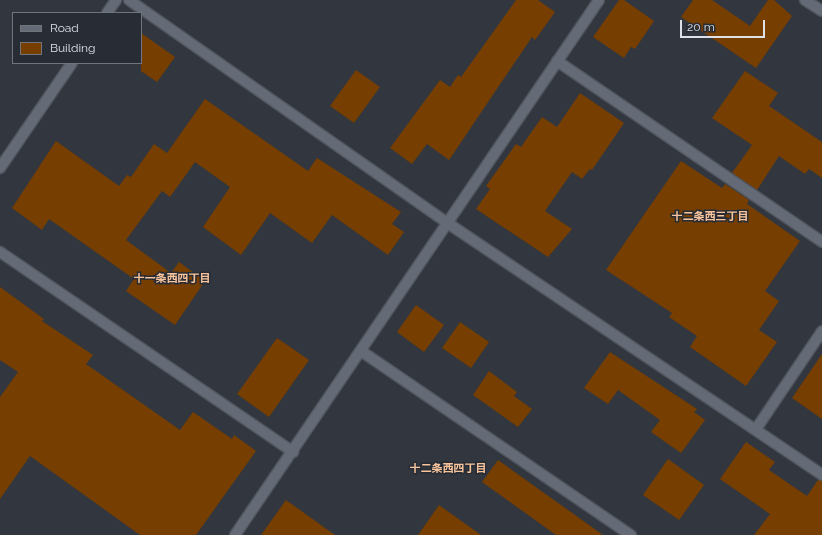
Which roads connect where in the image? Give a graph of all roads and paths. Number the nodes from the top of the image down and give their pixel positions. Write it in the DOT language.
graph roads {
  1 [pos="116,0"];
  2 [pos="129,0"];
  3 [pos="599,0"];
  4 [pos="805,0"];
  5 [pos="822,11"];
  6 [pos="108,12"];
  7 [pos="557,61"];
  8 [pos="71,64"];
  9 [pos="0,168"];
  10 [pos="449,224"];
  11 [pos="822,242"];
  12 [pos="0,252"];
  13 [pos="822,331"];
  14 [pos="360,351"];
  15 [pos="756,429"];
  16 [pos="293,452"];
  17 [pos="822,475"];
  18 [pos="235,535"];
  19 [pos="631,535"];
  1 -- 6 [label="street"];
  2 -- 10 [label="street"];
  3 -- 7 [label="street"];
  4 -- 5 [label="street"];
  7 -- 10 [label="street"];
  7 -- 11 [label="street"];
  8 -- 9 [label="street"];
  10 -- 14 [label="street"];
  10 -- 15 [label="street"];
  12 -- 16 [label="street"];
  13 -- 15 [label="street"];
  14 -- 16 [label="street"];
  14 -- 19 [label="street"];
  15 -- 17 [label="street"];
  16 -- 18 [label="street"];
}
